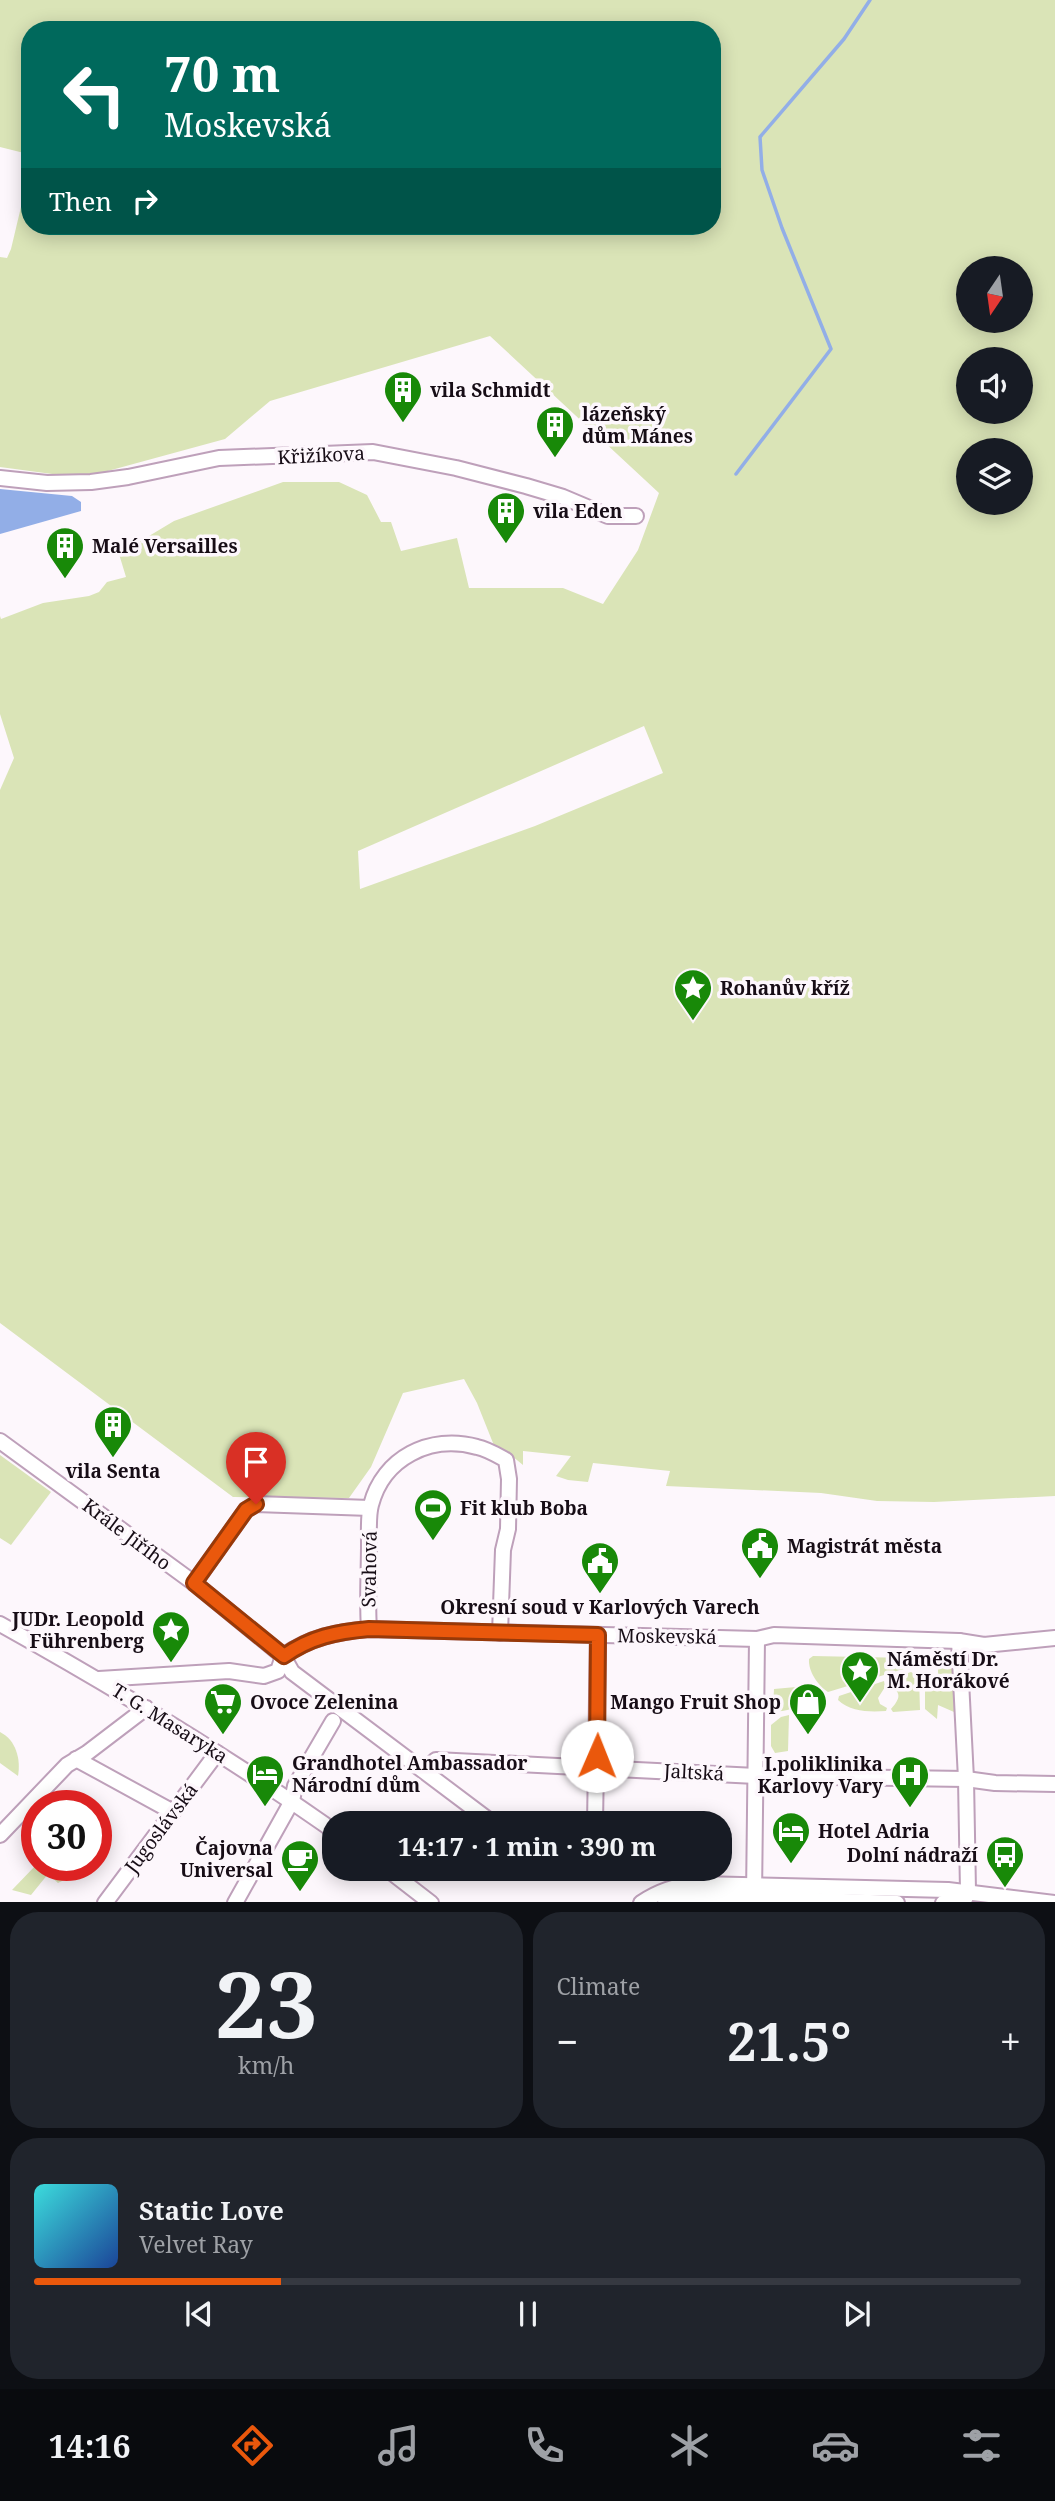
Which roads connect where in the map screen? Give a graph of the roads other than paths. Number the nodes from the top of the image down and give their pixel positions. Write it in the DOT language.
graph roads {
  1 [pos="0,478"];
  2 [pos="636,516"];
  3 [pos="0,1441"];
  4 [pos="370,1508"];
  5 [pos="194,1583"];
  6 [pos="0,1624"];
  7 [pos="369,1629"];
  8 [pos="500,1633"];
  9 [pos="598,1635"];
  10 [pos="1055,1638"];
  11 [pos="757,1639"];
  12 [pos="959,1642"];
  13 [pos="284,1656"];
  14 [pos="99,1679"];
  15 [pos="146,1709"];
  16 [pos="332,1721"];
  17 [pos="217,1753"];
  18 [pos="82,1756"];
  19 [pos="597,1767"];
  20 [pos="425,1770"];
  21 [pos="756,1776"];
  22 [pos="966,1779"];
  23 [pos="1055,1784"];
  24 [pos="292,1801"];
  25 [pos="477,1811"];
  26 [pos="595,1811"];
  27 [pos="173,1812"];
  28 [pos="322,1822"];
  29 [pos="0,1835"];
  30 [pos="403,1881"];
  31 [pos="754,1891"];
  32 [pos="968,1891"];
  33 [pos="105,1902"];
  34 [pos="235,1902"];
  35 [pos="431,1902"];
  36 [pos="640,1902"];
  37 [pos="665,1902"];
  38 [pos="897,1902"];
  39 [pos="943,1902"];
  40 [pos="1055,1902"];
  1 -- 2 [label="street, Křižíkova"];
  3 -- 5 [label="street, Krále Jiřího"];
  4 -- 5 [label="street, Svahová"];
  4 -- 7 [label="street, Svahová"];
  4 -- 8 [label="street, Svahová"];
  5 -- 13 [label="street, Krále Jiřího"];
  6 -- 14 [label="street, T. G. Masaryka"];
  7 -- 8 [label="street, Moskevská"];
  7 -- 13 [label="street, Moskevská"];
  8 -- 9 [label="street, Moskevská"];
  9 -- 11 [label="street, Moskevská"];
  9 -- 19 [label="street"];
  10 -- 12 [label="street, Moskevská"];
  11 -- 12 [label="street, Moskevská"];
  11 -- 21 [label="street"];
  12 -- 22 [label="street"];
  13 -- 14 [label="street, Moskevská"];
  13 -- 20 [label="street, Krále Jiřího"];
  14 -- 15 [label="street, T. G. Masaryka"];
  15 -- 17 [label="street, T. G. Masaryka"];
  15 -- 18 [label="street"];
  16 -- 24 [label="street"];
  17 -- 24 [label="street, T. G. Masaryka"];
  17 -- 27 [label="street, Jugoslávská"];
  18 -- 27 [label="street"];
  18 -- 29 [label="street"];
  19 -- 20 [label="street, Jaltská"];
  19 -- 21 [label="street, Jaltská"];
  19 -- 26 [label="street"];
  20 -- 25 [label="street, Krále Jiřího"];
  21 -- 22 [label="street"];
  21 -- 31 [label="street"];
  22 -- 23 [label="street"];
  22 -- 32 [label="street"];
  24 -- 28 [label="street, T. G. Masaryka"];
  24 -- 34 [label="street"];
  27 -- 33 [label="street, Jugoslávská"];
  30 -- 35 [label="street"];
  31 -- 32 [label="street"];
  31 -- 36 [label="street"];
  31 -- 37 [label="street"];
  31 -- 38 [label="street"];
  32 -- 39 [label="street"];
  32 -- 40 [label="street"];
}
